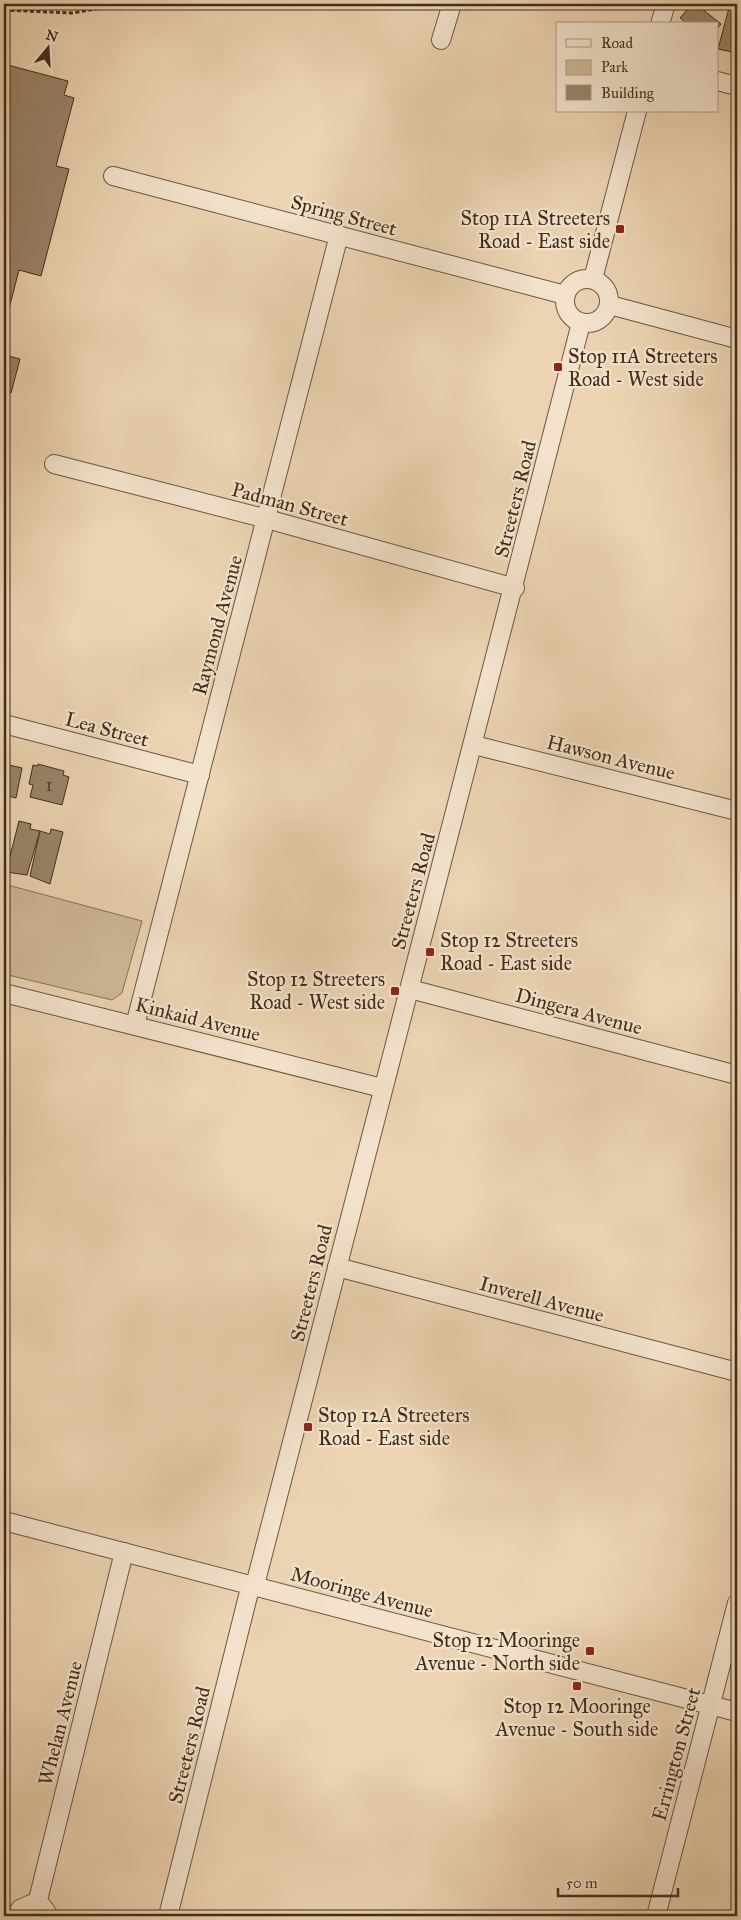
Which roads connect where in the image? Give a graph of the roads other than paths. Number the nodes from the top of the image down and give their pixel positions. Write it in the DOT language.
graph roads {
  1 [pos="452,4"];
  2 [pos="666,4"];
  3 [pos="661,22"];
  4 [pos="441,40"];
  5 [pos="718,81"];
  6 [pos="737,86"];
  7 [pos="637,112"];
  8 [pos="113,176"];
  9 [pos="339,235"];
  10 [pos="593,279"];
  11 [pos="565,295"];
  12 [pos="610,305"];
  13 [pos="581,323"];
  14 [pos="737,339"];
  15 [pos="54,464"];
  16 [pos="267,518"];
  17 [pos="515,588"];
  18 [pos="4,724"];
  19 [pos="474,745"];
  20 [pos="200,775"];
  21 [pos="737,810"];
  22 [pos="410,989"];
  23 [pos="4,993"];
  24 [pos="135,1025"];
  25 [pos="737,1075"];
  26 [pos="382,1088"];
  27 [pos="337,1267"];
  28 [pos="737,1372"];
  29 [pos="4,1520"];
  30 [pos="124,1552"];
  31 [pos="253,1585"];
  32 [pos="737,1603"];
  33 [pos="711,1706"];
  34 [pos="737,1712"];
  35 [pos="43,1910"];
  36 [pos="13,1914"];
  37 [pos="168,1916"];
  38 [pos="656,1916"];
  1 -- 4 [label="street"];
  2 -- 3 [label="street"];
  5 -- 6 [label="street"];
  7 -- 10 [label="street"];
  8 -- 9 [label="street, Spring Street"];
  9 -- 11 [label="street, Spring Street"];
  9 -- 16 [label="street, Raymond Avenue"];
  10 -- 11 [label="street"];
  10 -- 12 [label="street"];
  11 -- 13 [label="street"];
  12 -- 13 [label="street"];
  12 -- 14 [label="street"];
  13 -- 17 [label="street, Streeters Road"];
  15 -- 16 [label="street, Padman Street"];
  16 -- 17 [label="street, Padman Street"];
  16 -- 20 [label="street, Raymond Avenue"];
  17 -- 19 [label="street, Streeters Road"];
  18 -- 20 [label="street, Lea Street"];
  19 -- 21 [label="street, Hawson Avenue"];
  19 -- 22 [label="street, Streeters Road"];
  20 -- 24 [label="street, Raymond Avenue"];
  22 -- 25 [label="street, Dingera Avenue"];
  22 -- 26 [label="street, Streeters Road"];
  23 -- 24 [label="street, Kinkaid Avenue"];
  24 -- 26 [label="street, Kinkaid Avenue"];
  26 -- 27 [label="street, Streeters Road"];
  27 -- 28 [label="street, Inverell Avenue"];
  27 -- 31 [label="street, Streeters Road"];
  29 -- 30 [label="street, Mooringe Avenue"];
  30 -- 31 [label="street, Mooringe Avenue"];
  30 -- 35 [label="street, Whelan Avenue"];
  31 -- 33 [label="street, Mooringe Avenue"];
  31 -- 37 [label="street, Streeters Road"];
  32 -- 33 [label="street, Errington Street"];
  33 -- 34 [label="street, Mooringe Avenue"];
  33 -- 38 [label="street, Errington Street"];
  35 -- 36 [label="street"];
}
